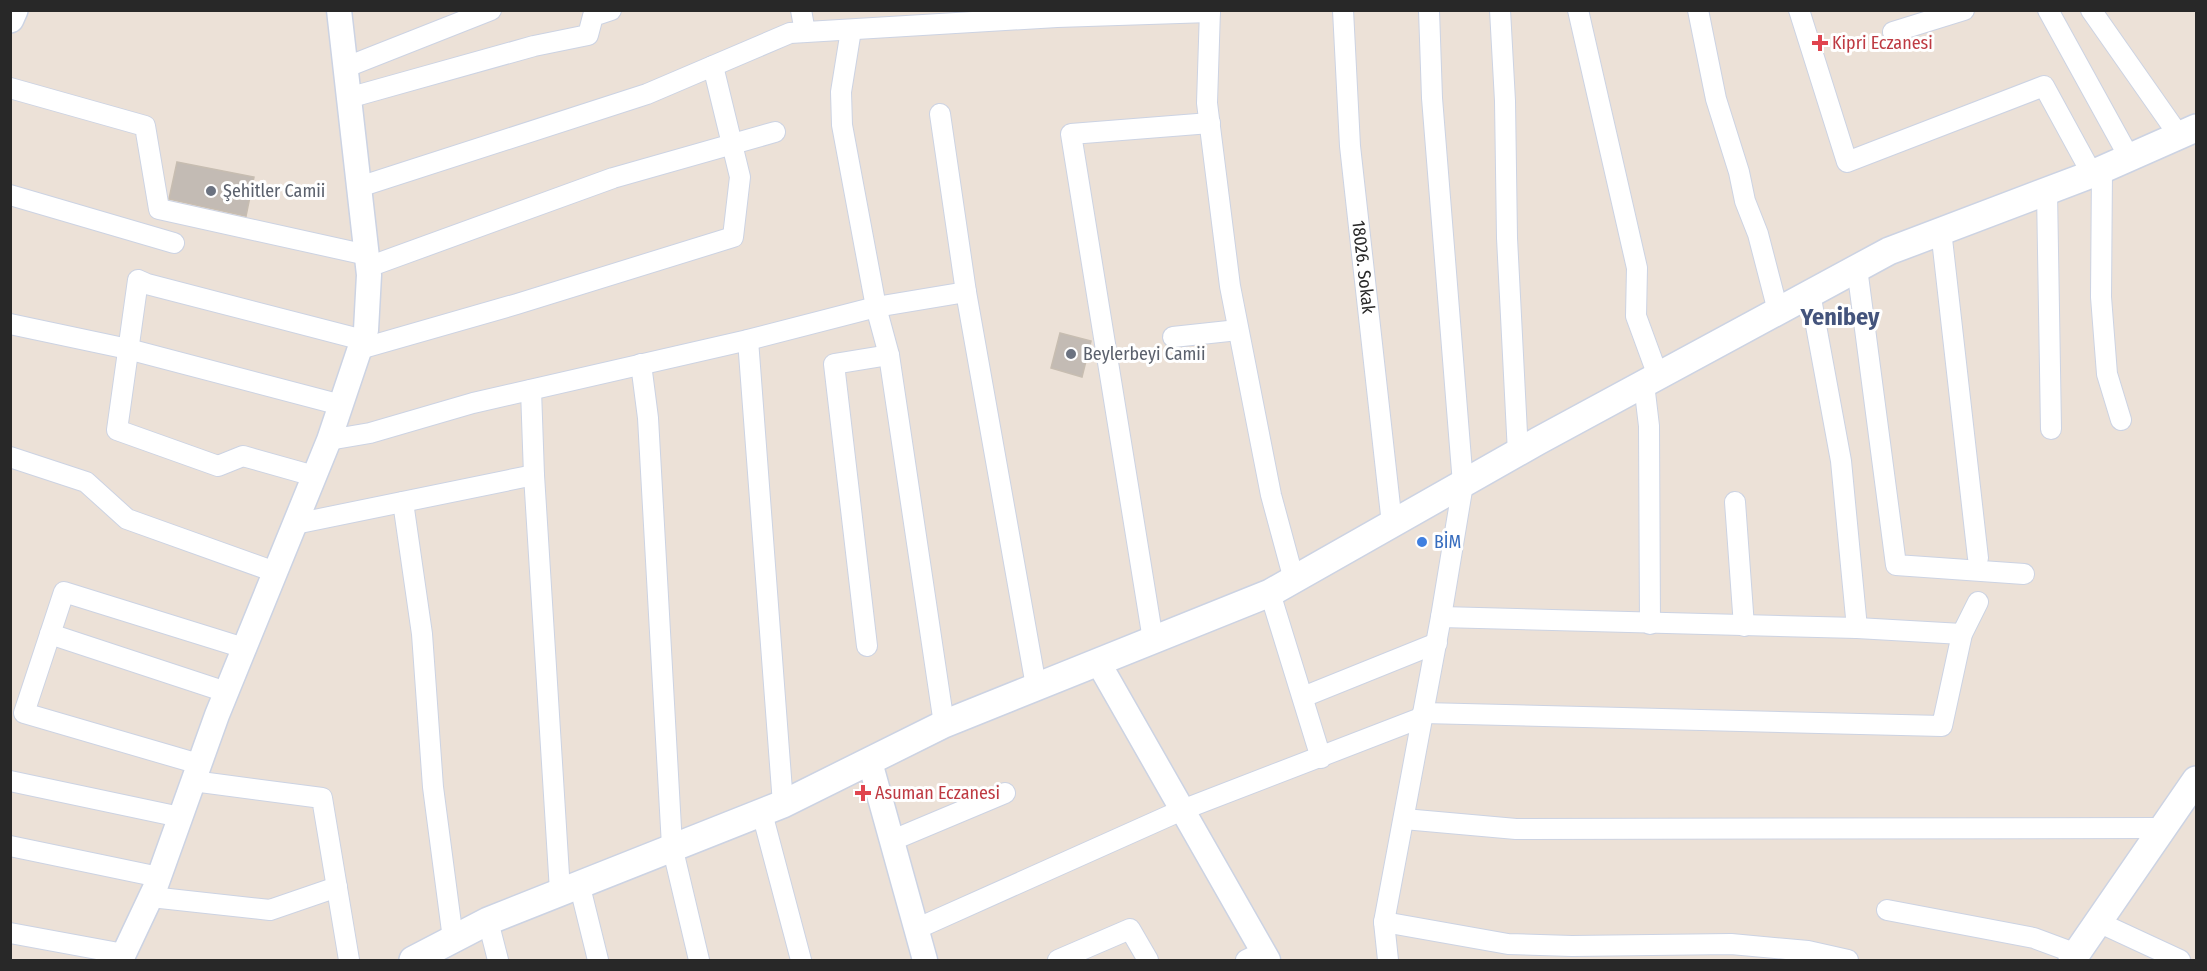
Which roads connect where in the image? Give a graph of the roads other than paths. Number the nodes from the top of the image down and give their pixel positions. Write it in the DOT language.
graph roads {
  1 [pos="14,10"];
  2 [pos="339,10"];
  3 [pos="491,10"];
  4 [pos="611,10"];
  5 [pos="801,10"];
  6 [pos="1343,10"];
  7 [pos="1429,10"];
  8 [pos="1500,10"];
  9 [pos="1578,10"];
  10 [pos="1698,10"];
  11 [pos="1799,10"];
  12 [pos="1964,10"];
  13 [pos="2048,10"];
  14 [pos="2091,10"];
  15 [pos="1210,11"];
  16 [pos="10,19"];
  17 [pos="851,30"];
  18 [pos="805,32"];
  19 [pos="1893,32"];
  20 [pos="713,66"];
  21 [pos="344,68"];
  22 [pos="10,88"];
  23 [pos="348,98"];
  24 [pos="940,114"];
  25 [pos="1210,123"];
  26 [pos="775,132"];
  27 [pos="2188,132"];
  28 [pos="732,144"];
  29 [pos="2129,157"];
  30 [pos="2097,172"];
  31 [pos="358,187"];
  32 [pos="2047,191"];
  33 [pos="10,195"];
  34 [pos="1941,230"];
  35 [pos="174,243"];
  36 [pos="368,261"];
  37 [pos="1857,268"];
  38 [pos="966,292"];
  39 [pos="1810,293"];
  40 [pos="876,307"];
  41 [pos="1778,310"];
  42 [pos="10,324"];
  43 [pos="1238,330"];
  44 [pos="1173,337"];
  45 [pos="748,340"];
  46 [pos="361,345"];
  47 [pos="128,349"];
  48 [pos="889,355"];
  49 [pos="640,364"];
  50 [pos="1651,380"];
  51 [pos="531,390"];
  52 [pos="341,405"];
  53 [pos="2121,420"];
  54 [pos="2051,429"];
  55 [pos="329,440"];
  56 [pos="1518,453"];
  57 [pos="10,457"];
  58 [pos="534,474"];
  59 [pos="315,476"];
  60 [pos="1463,484"];
  61 [pos="403,502"];
  62 [pos="1735,502"];
  63 [pos="295,524"];
  64 [pos="1392,524"];
  65 [pos="1978,558"];
  66 [pos="275,572"];
  67 [pos="2024,574"];
  68 [pos="1294,580"];
  69 [pos="1270,593"];
  70 [pos="1978,602"];
  71 [pos="1441,617"];
  72 [pos="1650,624"];
  73 [pos="1744,626"];
  74 [pos="1857,628"];
  75 [pos="50,634"];
  76 [pos="1962,634"];
  77 [pos="1153,640"];
  78 [pos="1437,643"];
  79 [pos="867,646"];
  80 [pos="244,648"];
  81 [pos="1098,662"];
  82 [pos="1036,686"];
  83 [pos="226,692"];
  84 [pos="1303,697"];
  85 [pos="1423,715"];
  86 [pos="944,724"];
  87 [pos="1321,758"];
  88 [pos="870,762"];
  89 [pos="196,773"];
  90 [pos="2196,780"];
  91 [pos="10,781"];
  92 [pos="1005,793"];
  93 [pos="773,808"];
  94 [pos="1182,810"];
  95 [pos="180,816"];
  96 [pos="1404,819"];
  97 [pos="2162,828"];
  98 [pos="892,840"];
  99 [pos="10,846"];
  100 [pos="672,846"];
  101 [pos="155,887"];
  102 [pos="337,887"];
  103 [pos="570,887"];
  104 [pos="1887,910"];
  105 [pos="488,921"];
  106 [pos="1384,922"];
  107 [pos="2098,922"];
  108 [pos="916,929"];
  109 [pos="10,933"];
  110 [pos="453,939"];
  111 [pos="1807,956"];
  112 [pos="122,957"];
  113 [pos="2074,957"];
  114 [pos="1259,958"];
  115 [pos="350,960"];
  116 [pos="413,960"];
  117 [pos="498,960"];
  118 [pos="598,960"];
  119 [pos="699,960"];
  120 [pos="801,960"];
  121 [pos="925,960"];
  122 [pos="1058,960"];
  123 [pos="1148,960"];
  124 [pos="1388,960"];
  125 [pos="1848,960"];
  126 [pos="2180,960"];
  1 -- 16 [label="main road"];
  2 -- 21 [label="street"];
  3 -- 21 [label="street"];
  4 -- 23 [label="street"];
  5 -- 18 [label="street"];
  6 -- 64 [label="street, 18026. Sokak"];
  7 -- 60 [label="street"];
  8 -- 56 [label="street"];
  9 -- 50 [label="street"];
  10 -- 41 [label="street"];
  11 -- 30 [label="street"];
  12 -- 19 [label="street"];
  13 -- 29 [label="street"];
  14 -- 27 [label="street"];
  15 -- 17 [label="street"];
  15 -- 25 [label="street"];
  17 -- 18 [label="street"];
  17 -- 40 [label="street"];
  18 -- 20 [label="street"];
  20 -- 28 [label="street"];
  20 -- 31 [label="street"];
  21 -- 23 [label="street"];
  22 -- 36 [label="street"];
  23 -- 31 [label="street"];
  24 -- 38 [label="street"];
  25 -- 43 [label="street"];
  25 -- 77 [label="street"];
  26 -- 28 [label="street"];
  27 -- 29 [label="main road"];
  28 -- 36 [label="street"];
  28 -- 46 [label="street"];
  29 -- 30 [label="main road"];
  30 -- 32 [label="main road"];
  30 -- 53 [label="street"];
  31 -- 36 [label="street"];
  32 -- 34 [label="main road"];
  32 -- 54 [label="street"];
  33 -- 35 [label="street"];
  34 -- 37 [label="main road"];
  34 -- 65 [label="street"];
  36 -- 46 [label="street"];
  37 -- 39 [label="main road"];
  37 -- 67 [label="street"];
  38 -- 40 [label="street"];
  38 -- 82 [label="street"];
  39 -- 41 [label="main road"];
  39 -- 74 [label="street"];
  40 -- 45 [label="street"];
  40 -- 48 [label="street"];
  41 -- 50 [label="main road"];
  42 -- 47 [label="street"];
  43 -- 44 [label="street"];
  43 -- 68 [label="street"];
  45 -- 49 [label="street"];
  45 -- 93 [label="street"];
  46 -- 47 [label="street"];
  46 -- 52 [label="street"];
  47 -- 52 [label="street"];
  47 -- 59 [label="street"];
  48 -- 79 [label="street"];
  48 -- 86 [label="street"];
  49 -- 51 [label="street"];
  49 -- 100 [label="street"];
  50 -- 56 [label="main road"];
  50 -- 72 [label="street"];
  51 -- 55 [label="street"];
  51 -- 58 [label="street"];
  52 -- 55 [label="street"];
  55 -- 59 [label="street"];
  56 -- 60 [label="main road"];
  57 -- 66 [label="street"];
  58 -- 61 [label="street"];
  58 -- 103 [label="street"];
  59 -- 63 [label="street"];
  60 -- 64 [label="main road"];
  60 -- 71 [label="street"];
  61 -- 63 [label="street"];
  61 -- 110 [label="street"];
  62 -- 73 [label="street"];
  63 -- 66 [label="street"];
  64 -- 68 [label="main road"];
  66 -- 80 [label="street"];
  68 -- 69 [label="main road"];
  69 -- 77 [label="main road"];
  69 -- 84 [label="street"];
  70 -- 76 [label="street"];
  71 -- 72 [label="street"];
  71 -- 78 [label="street"];
  72 -- 73 [label="street"];
  73 -- 74 [label="street"];
  74 -- 76 [label="street"];
  75 -- 80 [label="street"];
  75 -- 83 [label="street"];
  75 -- 89 [label="street"];
  76 -- 85 [label="street"];
  77 -- 81 [label="main road"];
  78 -- 84 [label="street"];
  78 -- 85 [label="street"];
  80 -- 83 [label="street"];
  81 -- 82 [label="main road"];
  81 -- 94 [label="street"];
  82 -- 86 [label="main road"];
  83 -- 89 [label="street"];
  84 -- 87 [label="street"];
  85 -- 87 [label="street"];
  85 -- 96 [label="street"];
  86 -- 88 [label="main road"];
  87 -- 94 [label="street"];
  88 -- 93 [label="main road"];
  88 -- 98 [label="street"];
  89 -- 95 [label="street"];
  89 -- 102 [label="street"];
  90 -- 97 [label="main road"];
  91 -- 95 [label="street"];
  92 -- 98 [label="street"];
  93 -- 100 [label="main road"];
  93 -- 120 [label="street"];
  94 -- 108 [label="street"];
  94 -- 114 [label="street"];
  95 -- 101 [label="street"];
  96 -- 97 [label="street"];
  96 -- 106 [label="street"];
  97 -- 107 [label="main road"];
  98 -- 108 [label="street"];
  99 -- 101 [label="street"];
  100 -- 103 [label="main road"];
  100 -- 119 [label="street"];
  101 -- 102 [label="street"];
  101 -- 112 [label="street"];
  102 -- 115 [label="street"];
  103 -- 105 [label="main road"];
  103 -- 118 [label="street"];
  104 -- 113 [label="street"];
  105 -- 110 [label="main road"];
  105 -- 117 [label="street"];
  106 -- 111 [label="street"];
  106 -- 124 [label="street"];
  107 -- 113 [label="main road"];
  107 -- 126 [label="street"];
  108 -- 121 [label="street"];
  109 -- 112 [label="street"];
  110 -- 116 [label="main road"];
  111 -- 125 [label="street"];
  122 -- 123 [label="street"];
}
